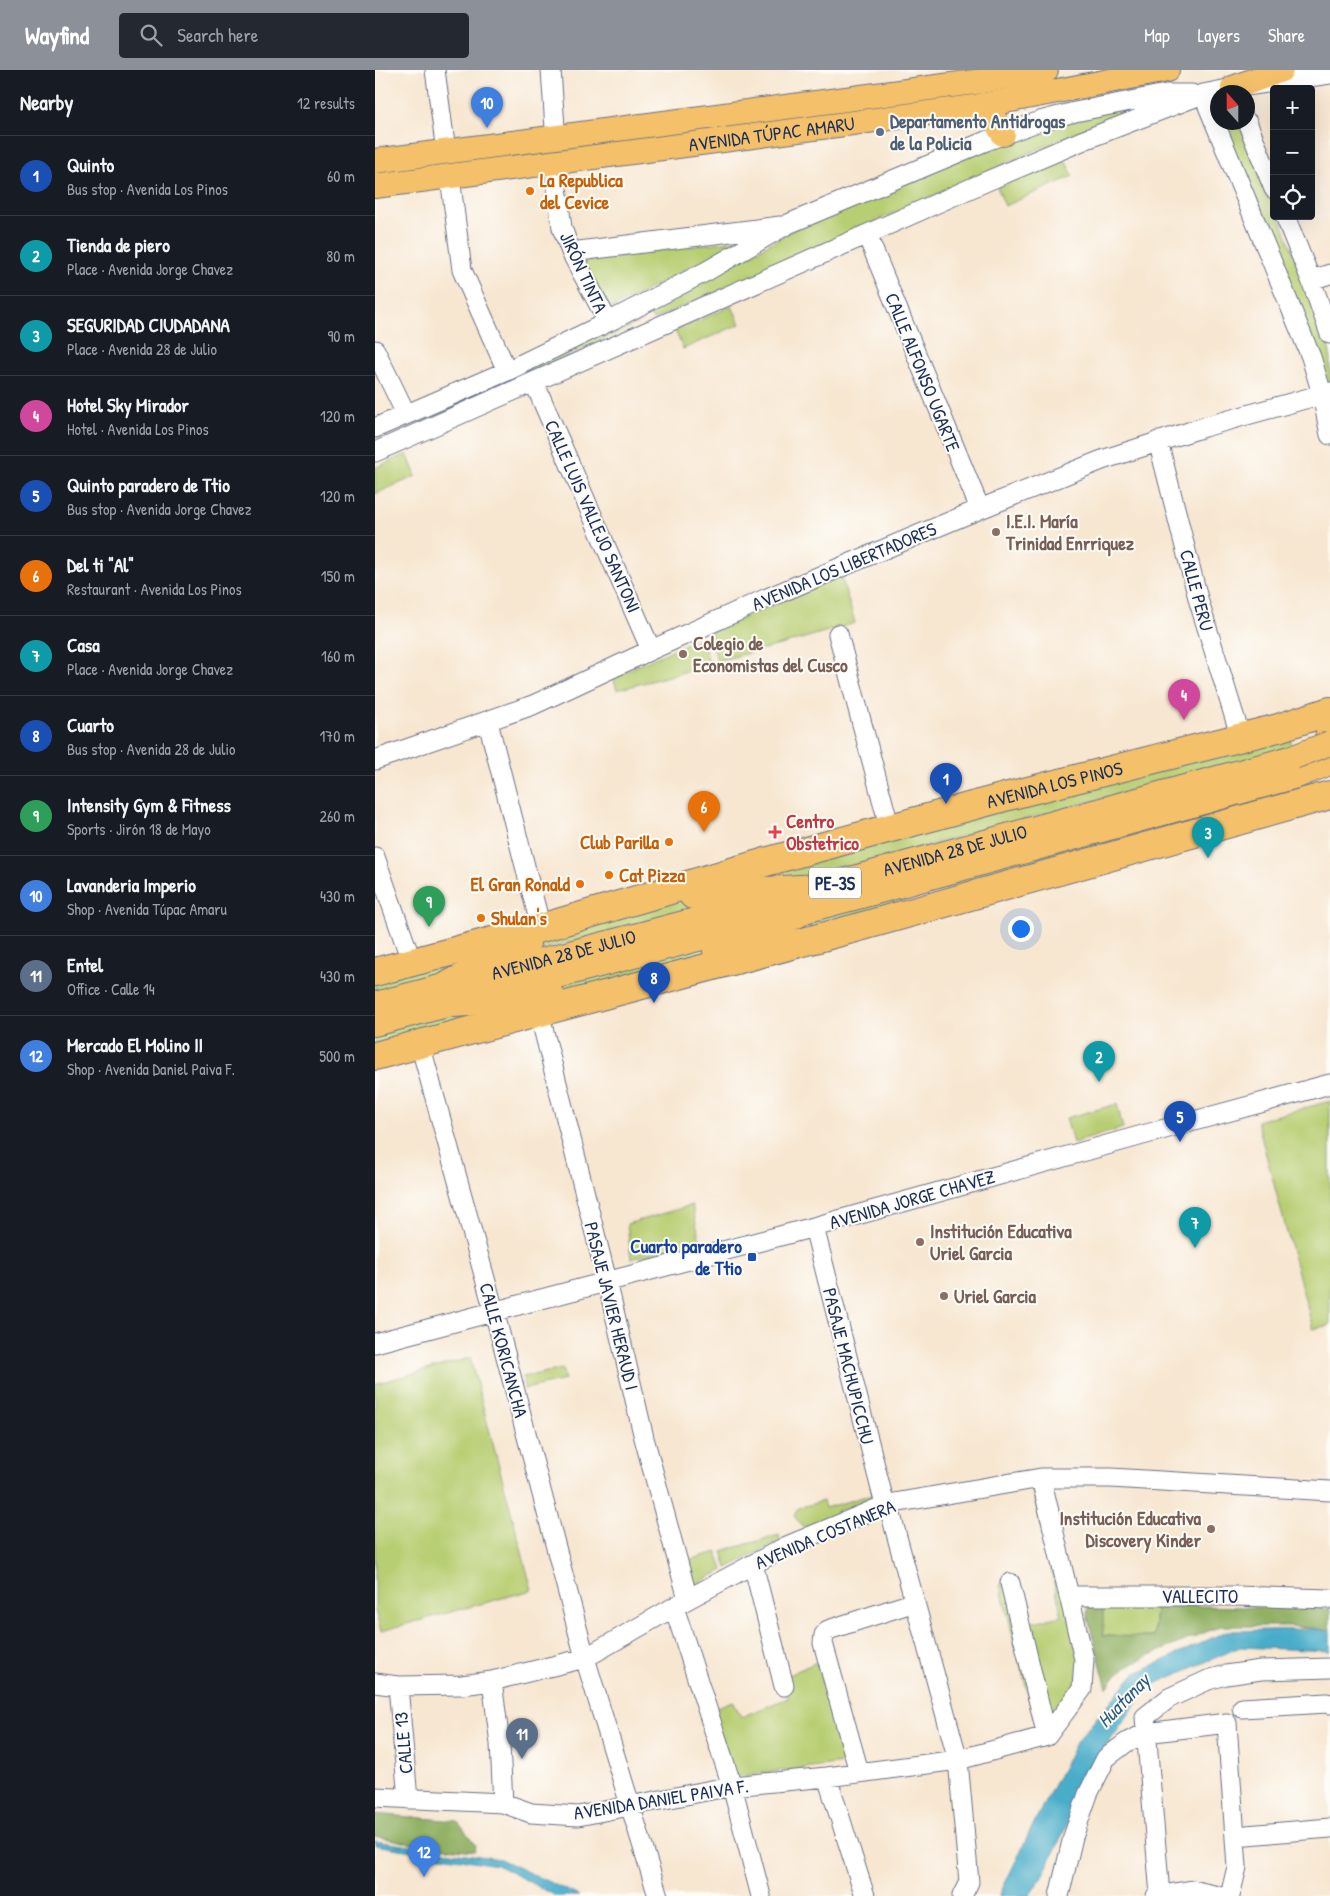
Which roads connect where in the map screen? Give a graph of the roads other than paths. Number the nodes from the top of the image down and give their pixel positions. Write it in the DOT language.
graph roads {
  1 [pos="435,70"];
  2 [pos="551,70"];
  3 [pos="1046,70"];
  4 [pos="1167,70"];
  5 [pos="1281,70"];
  6 [pos="1330,74"];
  7 [pos="980,75"];
  8 [pos="1246,85"];
  9 [pos="1255,86"];
  10 [pos="1210,93"];
  11 [pos="1203,94"];
  12 [pos="987,104"];
  13 [pos="555,128"];
  14 [pos="1250,130"];
  15 [pos="1003,134"];
  16 [pos="445,144"];
  17 [pos="375,154"];
  18 [pos="375,161"];
  19 [pos="554,163"];
  20 [pos="450,177"];
  21 [pos="1270,179"];
  22 [pos="375,186"];
  23 [pos="1287,220"];
  24 [pos="788,224"];
  25 [pos="867,235"];
  26 [pos="571,252"];
  27 [pos="1330,274"];
  28 [pos="1311,280"];
  29 [pos="608,322"];
  30 [pos="1330,334"];
  31 [pos="375,350"];
  32 [pos="507,371"];
  33 [pos="534,382"];
  34 [pos="1326,393"];
  35 [pos="406,414"];
  36 [pos="375,428"];
  37 [pos="1330,435"];
  38 [pos="1158,441"];
  39 [pos="375,452"];
  40 [pos="980,509"];
  41 [pos="838,634"];
  42 [pos="651,650"];
  43 [pos="1330,712"];
  44 [pos="490,730"];
  45 [pos="1330,732"];
  46 [pos="1241,738"];
  47 [pos="1330,743"];
  48 [pos="375,760"];
  49 [pos="1330,761"];
  50 [pos="1295,766"];
  51 [pos="1330,795"];
  52 [pos="890,829"];
  53 [pos="375,857"];
  54 [pos="817,888"];
  55 [pos="643,899"];
  56 [pos="606,909"];
  57 [pos="798,913"];
  58 [pos="541,928"];
  59 [pos="412,963"];
  60 [pos="375,972"];
  61 [pos="665,978"];
  62 [pos="613,992"];
  63 [pos="451,994"];
  64 [pos="375,1004"];
  65 [pos="539,1012"];
  66 [pos="375,1024"];
  67 [pos="420,1044"];
  68 [pos="375,1056"];
  69 [pos="1330,1084"];
  70 [pos="814,1227"];
  71 [pos="607,1281"];
  72 [pos="494,1311"];
  73 [pos="375,1343"];
  74 [pos="1041,1478"];
  75 [pos="1330,1492"];
  76 [pos="887,1504"];
  77 [pos="753,1564"];
  78 [pos="1010,1583"];
  79 [pos="1069,1596"];
  80 [pos="1330,1599"];
  81 [pos="915,1602"];
  82 [pos="681,1603"];
  83 [pos="585,1658"];
  84 [pos="1330,1668"];
  85 [pos="491,1681"];
  86 [pos="375,1683"];
  87 [pos="398,1686"];
  88 [pos="783,1686"];
  89 [pos="1330,1704"];
  90 [pos="1242,1708"];
  91 [pos="1146,1733"];
  92 [pos="1047,1736"];
  93 [pos="958,1760"];
  94 [pos="859,1772"];
  95 [pos="827,1777"];
  96 [pos="732,1786"];
  97 [pos="375,1797"];
  98 [pos="408,1800"];
  99 [pos="503,1803"];
  100 [pos="630,1807"];
  101 [pos="1330,1828"];
  102 [pos="1235,1836"];
  103 [pos="1158,1895"];
  104 [pos="658,1896"];
  105 [pos="761,1896"];
  106 [pos="865,1896"];
  107 [pos="962,1896"];
  108 [pos="1059,1896"];
  109 [pos="1218,1896"];
  110 [pos="1231,1896"];
  1 -- 16 [label="street"];
  2 -- 13 [label="street"];
  3 -- 7 [label="main road, AVENIDA TÚPAC AMARU"];
  4 -- 12 [label="main road, AVENIDA TÚPAC AMARU"];
  5 -- 8 [label="main road"];
  6 -- 9 [label="street"];
  7 -- 12 [label="street"];
  7 -- 13 [label="street"];
  7 -- 18 [label="main road, AVENIDA TÚPAC AMARU"];
  10 -- 11 [label="street"];
  11 -- 15 [label="street"];
  11 -- 25 [label="street"];
  11 -- 34 [label="street"];
  12 -- 15 [label="main road"];
  12 -- 19 [label="main road, AVENIDA TÚPAC AMARU"];
  13 -- 16 [label="street"];
  14 -- 21 [label="street"];
  15 -- 24 [label="street"];
  16 -- 17 [label="street"];
  19 -- 20 [label="main road, AVENIDA TÚPAC AMARU"];
  19 -- 26 [label="street, JIRÓN TINTA"];
  20 -- 22 [label="main road, AVENIDA TÚPAC AMARU"];
  20 -- 32 [label="street"];
  23 -- 28 [label="street"];
  24 -- 26 [label="street"];
  24 -- 29 [label="street"];
  25 -- 33 [label="street"];
  25 -- 40 [label="street, CALLE ALFONSO UGARTE"];
  26 -- 29 [label="street, JIRÓN TINTA"];
  27 -- 28 [label="street"];
  28 -- 30 [label="street"];
  29 -- 32 [label="street"];
  31 -- 35 [label="street"];
  32 -- 35 [label="street"];
  33 -- 39 [label="street"];
  33 -- 42 [label="street, CALLE LUIS VALLEJO SANTONI"];
  34 -- 37 [label="street"];
  34 -- 38 [label="street, AVENIDA LOS LIBERTADORES"];
  35 -- 36 [label="street"];
  38 -- 40 [label="street, AVENIDA LOS LIBERTADORES"];
  38 -- 46 [label="street, CALLE PERU"];
  40 -- 42 [label="street, AVENIDA LOS LIBERTADORES"];
  41 -- 52 [label="street"];
  42 -- 48 [label="street, AVENIDA LOS LIBERTADORES"];
  43 -- 46 [label="highway, AVENIDA LOS PINOS"];
  44 -- 58 [label="street"];
  45 -- 49 [label="highway"];
  46 -- 52 [label="highway, AVENIDA LOS PINOS"];
  47 -- 50 [label="main road, AVENIDA 28 DE JULIO / PE-3S, bridge"];
  49 -- 50 [label="main road, AVENIDA 28 DE JULIO / PE-3S"];
  50 -- 54 [label="main road, AVENIDA 28 DE JULIO / PE-3S"];
  50 -- 57 [label="main road, AVENIDA 28 DE JULIO / PE-3S"];
  51 -- 61 [label="highway"];
  52 -- 55 [label="highway, AVENIDA LOS PINOS"];
  53 -- 59 [label="street"];
  54 -- 55 [label="highway"];
  54 -- 63 [label="main road, AVENIDA 28 DE JULIO / PE-3S"];
  55 -- 56 [label="highway, AVENIDA LOS PINOS"];
  56 -- 58 [label="highway, AVENIDA LOS PINOS"];
  56 -- 63 [label="highway"];
  57 -- 61 [label="highway"];
  57 -- 63 [label="main road, AVENIDA 28 DE JULIO / PE-3S"];
  58 -- 59 [label="highway, AVENIDA LOS PINOS"];
  59 -- 60 [label="highway, AVENIDA LOS PINOS"];
  61 -- 62 [label="highway"];
  62 -- 63 [label="highway"];
  62 -- 65 [label="highway"];
  63 -- 64 [label="main road, AVENIDA 28 DE JULIO / PE-3S"];
  63 -- 66 [label="main road, AVENIDA 28 DE JULIO / PE-3S"];
  65 -- 67 [label="highway"];
  65 -- 71 [label="street, PASAJE JAVIER HERAUD I"];
  67 -- 68 [label="highway"];
  67 -- 72 [label="street, CALLE KORICANCHA"];
  69 -- 70 [label="street, AVENIDA JORGE CHAVEZ"];
  70 -- 71 [label="street, AVENIDA JORGE CHAVEZ"];
  70 -- 76 [label="street, PASAJE MACHUPICCHU"];
  71 -- 72 [label="street, AVENIDA JORGE CHAVEZ"];
  71 -- 82 [label="street, PASAJE JAVIER HERAUD I"];
  72 -- 73 [label="street, AVENIDA JORGE CHAVEZ"];
  72 -- 83 [label="street, CALLE KORICANCHA"];
  74 -- 75 [label="street, AVENIDA COSTANERA"];
  74 -- 76 [label="street, AVENIDA COSTANERA"];
  74 -- 79 [label="street"];
  76 -- 77 [label="street, AVENIDA COSTANERA"];
  76 -- 81 [label="street, PASAJE MACHUPICCHU"];
  77 -- 82 [label="street, AVENIDA COSTANERA"];
  77 -- 88 [label="street"];
  78 -- 92 [label="street"];
  79 -- 80 [label="street, VALLECITO"];
  79 -- 92 [label="street"];
  81 -- 93 [label="street, PASAJE MACHUPICCHU"];
  81 -- 94 [label="street"];
  82 -- 83 [label="street, AVENIDA COSTANERA"];
  82 -- 96 [label="street, PASAJE JAVIER HERAUD I"];
  83 -- 85 [label="street, AVENIDA COSTANERA"];
  83 -- 100 [label="street, CALLE KORICANCHA"];
  84 -- 91 [label="street"];
  85 -- 87 [label="street, AVENIDA COSTANERA"];
  85 -- 99 [label="street"];
  86 -- 87 [label="street, AVENIDA COSTANERA"];
  87 -- 98 [label="street, CALLE 13"];
  89 -- 90 [label="street"];
  91 -- 102 [label="street"];
  91 -- 103 [label="street"];
  91 -- 108 [label="street"];
  92 -- 93 [label="street, AVENIDA DANIEL PAIVA F."];
  93 -- 94 [label="street, AVENIDA DANIEL PAIVA F."];
  93 -- 107 [label="street, PASAJE MACHUPICCHU"];
  94 -- 95 [label="street, AVENIDA DANIEL PAIVA F."];
  95 -- 96 [label="street, AVENIDA DANIEL PAIVA F."];
  95 -- 106 [label="street"];
  96 -- 100 [label="street, AVENIDA DANIEL PAIVA F."];
  96 -- 105 [label="street, PASAJE JAVIER HERAUD I"];
  97 -- 98 [label="street, AVENIDA DANIEL PAIVA F."];
  98 -- 99 [label="street, AVENIDA DANIEL PAIVA F."];
  99 -- 100 [label="street, AVENIDA DANIEL PAIVA F."];
  100 -- 104 [label="street, CALLE KORICANCHA"];
  101 -- 102 [label="street"];
  102 -- 110 [label="street"];
  103 -- 109 [label="street"];
}
